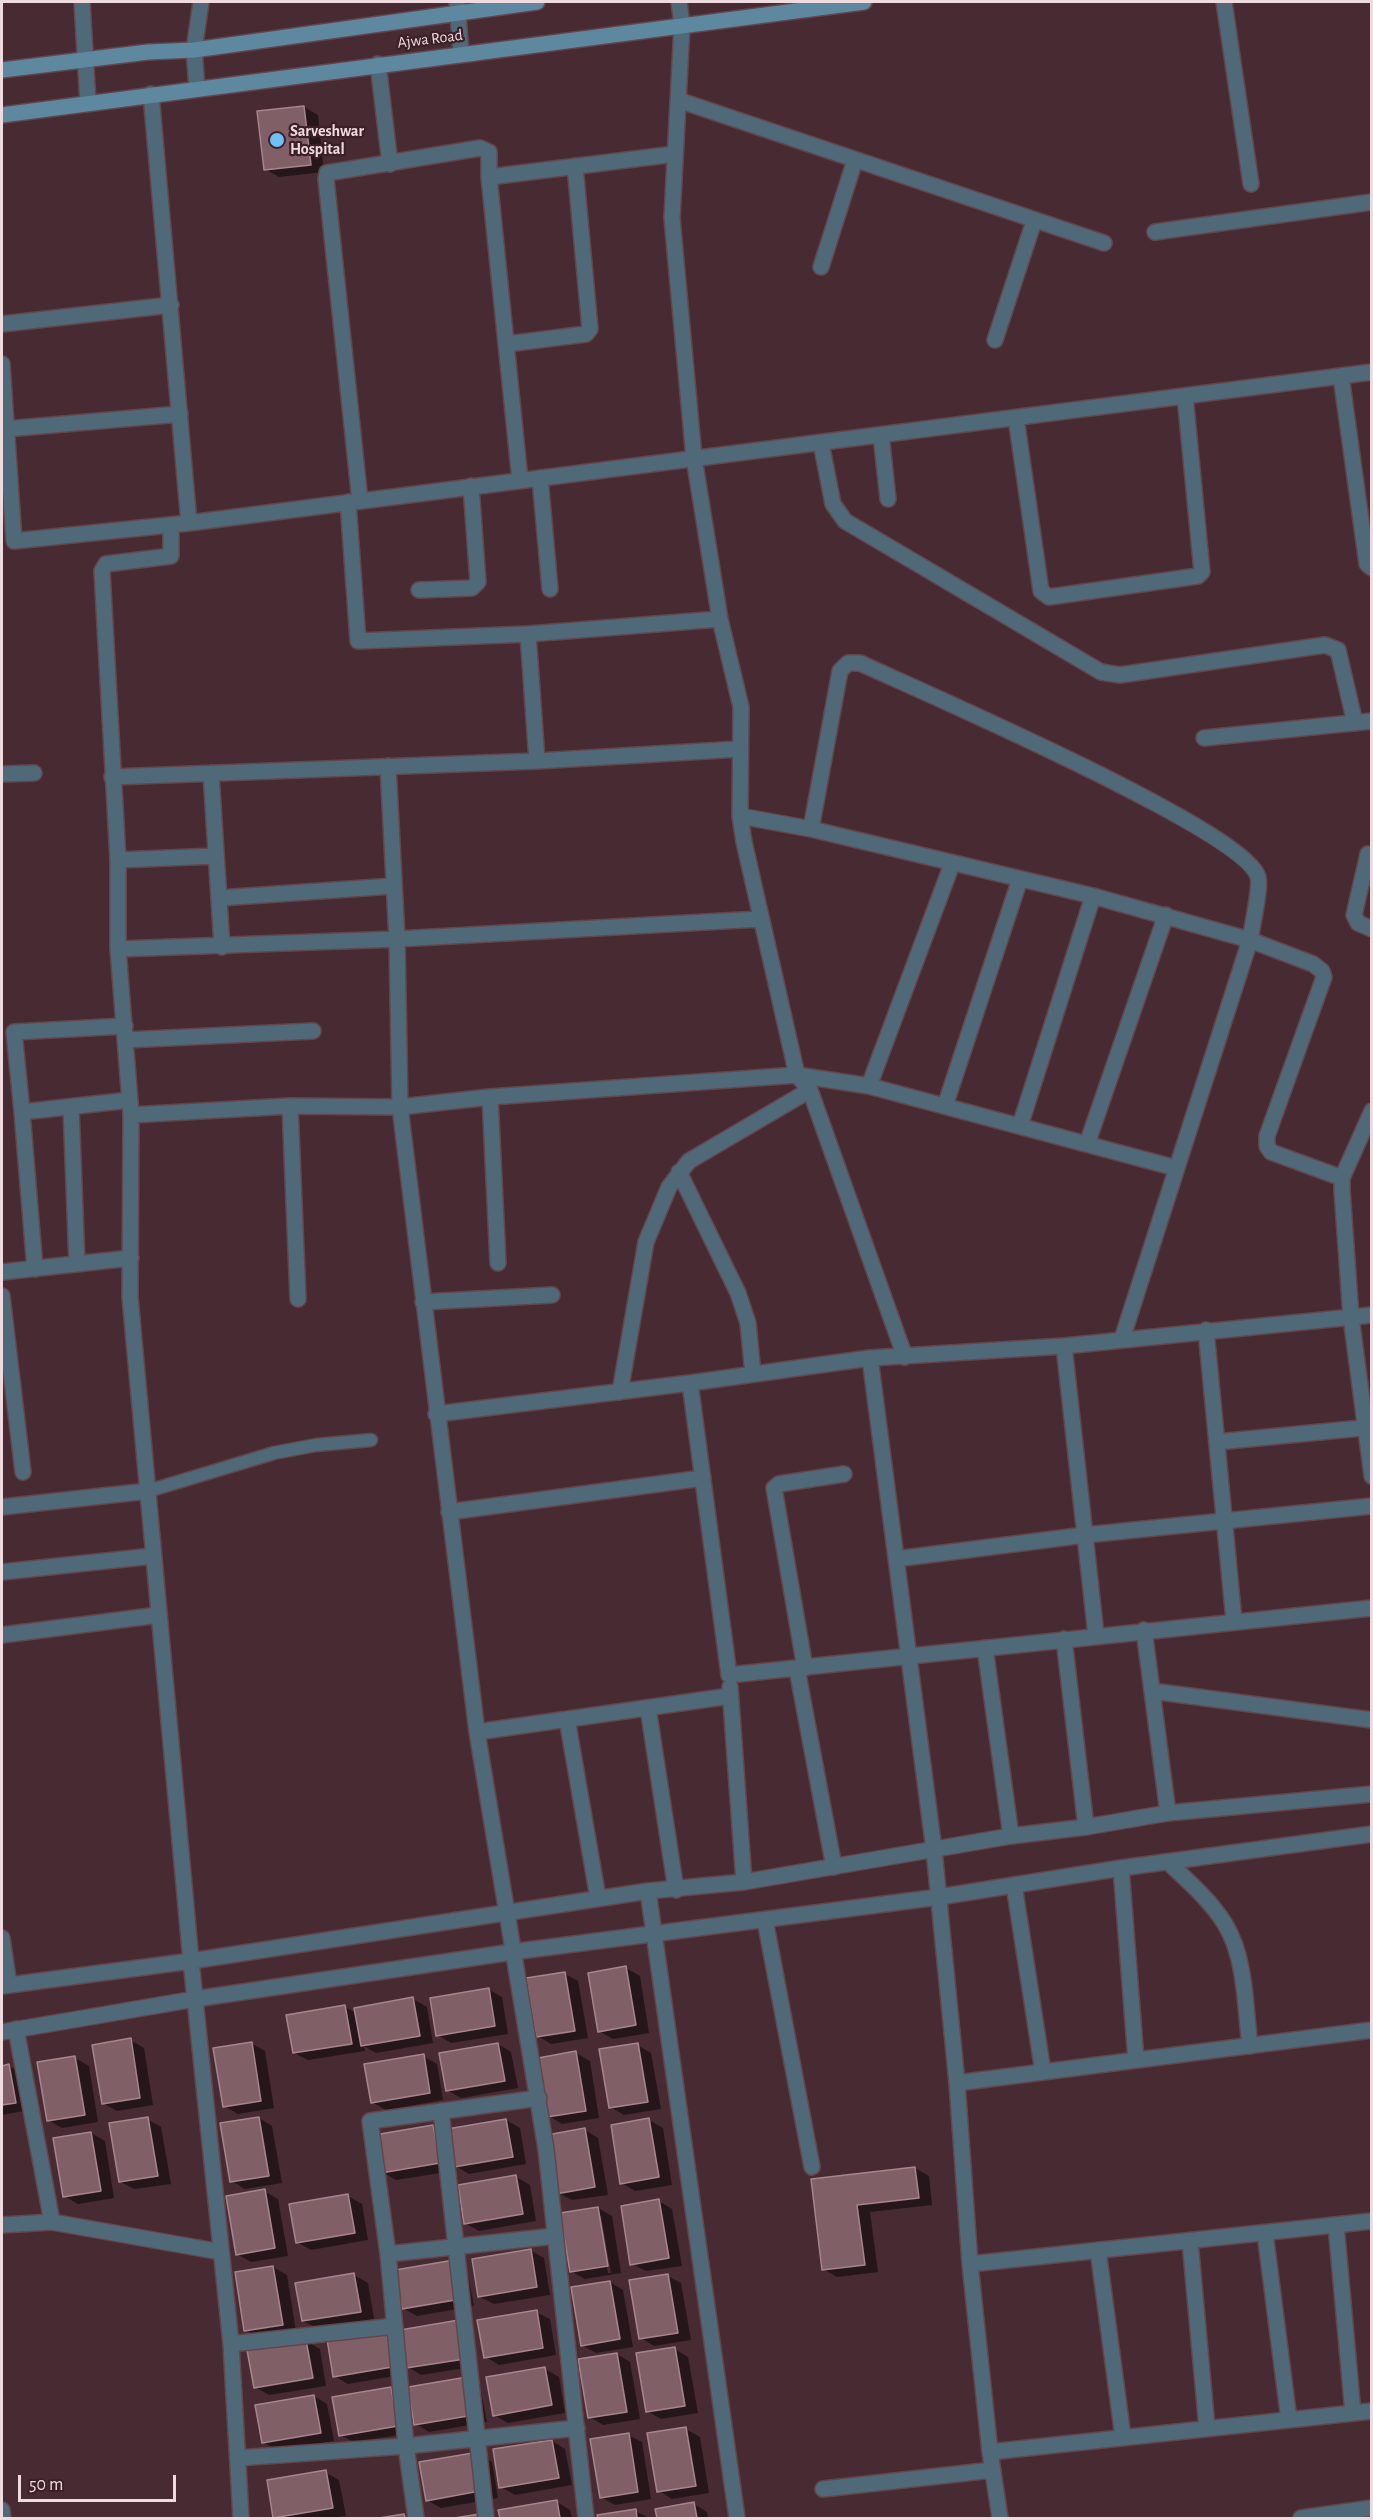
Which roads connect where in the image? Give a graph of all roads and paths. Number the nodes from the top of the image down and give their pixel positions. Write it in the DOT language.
graph roads {
  1 [pos="82,2"];
  2 [pos="201,2"];
  3 [pos="537,2"];
  4 [pos="678,2"];
  5 [pos="864,2"];
  6 [pos="1224,2"];
  7 [pos="457,7"];
  8 [pos="682,25"];
  9 [pos="194,50"];
  10 [pos="461,53"];
  11 [pos="85,60"];
  12 [pos="378,64"];
  13 [pos="2,70"];
  14 [pos="197,88"];
  15 [pos="151,94"];
  16 [pos="678,100"];
  17 [pos="88,103"];
  18 [pos="2,115"];
  19 [pos="675,154"];
  20 [pos="855,160"];
  21 [pos="390,164"];
  22 [pos="575,166"];
  23 [pos="489,177"];
  24 [pos="1251,184"];
  25 [pos="1371,202"];
  26 [pos="1034,221"];
  27 [pos="1155,232"];
  28 [pos="1104,243"];
  29 [pos="821,267"];
  30 [pos="171,305"];
  31 [pos="2,324"];
  32 [pos="995,340"];
  33 [pos="507,344"];
  34 [pos="2,364"];
  35 [pos="1371,372"];
  36 [pos="1341,376"];
  37 [pos="1185,396"];
  38 [pos="180,414"];
  39 [pos="1016,418"];
  40 [pos="6,429"];
  41 [pos="881,435"];
  42 [pos="821,442"];
  43 [pos="694,458"];
  44 [pos="540,478"];
  45 [pos="520,480"];
  46 [pos="5,482"];
  47 [pos="471,486"];
  48 [pos="888,499"];
  49 [pos="354,502"];
  50 [pos="189,523"];
  51 [pos="171,525"];
  52 [pos="1371,568"];
  53 [pos="550,589"];
  54 [pos="419,590"];
  55 [pos="720,619"];
  56 [pos="528,634"];
  57 [pos="1371,722"];
  58 [pos="1355,723"];
  59 [pos="1204,738"];
  60 [pos="740,749"];
  61 [pos="537,761"];
  62 [pos="388,766"];
  63 [pos="211,773"];
  64 [pos="2,774"];
  65 [pos="34,774"];
  66 [pos="112,777"];
  67 [pos="740,816"];
  68 [pos="812,829"];
  69 [pos="1368,854"];
  70 [pos="216,856"];
  71 [pos="118,860"];
  72 [pos="952,864"];
  73 [pos="1020,879"];
  74 [pos="393,886"];
  75 [pos="1093,896"];
  76 [pos="219,898"];
  77 [pos="1166,915"];
  78 [pos="760,919"];
  79 [pos="1371,929"];
  80 [pos="397,939"];
  81 [pos="1250,940"];
  82 [pos="222,947"];
  83 [pos="118,949"];
  84 [pos="313,1031"];
  85 [pos="8,1032"];
  86 [pos="126,1033"];
  87 [pos="797,1076"];
  88 [pos="869,1086"];
  89 [pos="810,1090"];
  90 [pos="490,1097"];
  91 [pos="290,1106"];
  92 [pos="945,1106"];
  93 [pos="71,1107"];
  94 [pos="400,1107"];
  95 [pos="130,1108"];
  96 [pos="1371,1111"];
  97 [pos="22,1112"];
  98 [pos="1020,1126"];
  99 [pos="1087,1144"];
  100 [pos="1176,1168"];
  101 [pos="679,1172"];
  102 [pos="1342,1178"];
  103 [pos="131,1258"];
  104 [pos="498,1263"];
  105 [pos="77,1264"];
  106 [pos="35,1269"];
  107 [pos="2,1272"];
  108 [pos="552,1295"];
  109 [pos="2,1296"];
  110 [pos="298,1299"];
  111 [pos="423,1302"];
  112 [pos="1371,1315"];
  113 [pos="1351,1317"];
  114 [pos="1206,1330"];
  115 [pos="1122,1340"];
  116 [pos="1064,1346"];
  117 [pos="905,1357"];
  118 [pos="870,1358"];
  119 [pos="753,1374"];
  120 [pos="690,1383"];
  121 [pos="620,1392"];
  122 [pos="436,1414"];
  123 [pos="1368,1428"];
  124 [pos="371,1440"];
  125 [pos="1217,1442"];
  126 [pos="23,1472"];
  127 [pos="844,1474"];
  128 [pos="1371,1476"];
  129 [pos="703,1478"];
  130 [pos="148,1491"];
  131 [pos="1371,1506"];
  132 [pos="2,1507"];
  133 [pos="449,1512"];
  134 [pos="1224,1523"];
  135 [pos="1086,1535"];
  136 [pos="153,1556"];
  137 [pos="896,1558"];
  138 [pos="2,1572"];
  139 [pos="1371,1608"];
  140 [pos="159,1615"];
  141 [pos="1233,1621"];
  142 [pos="1144,1630"];
  143 [pos="2,1635"];
  144 [pos="1096,1635"];
  145 [pos="1064,1639"];
  146 [pos="985,1648"];
  147 [pos="908,1658"];
  148 [pos="801,1668"];
  149 [pos="729,1675"];
  150 [pos="1152,1691"];
  151 [pos="730,1696"];
  152 [pos="648,1708"];
  153 [pos="567,1719"];
  154 [pos="1371,1720"];
  155 [pos="477,1732"];
  156 [pos="1371,1794"];
  157 [pos="1168,1813"];
  158 [pos="1086,1827"];
  159 [pos="1371,1834"];
  160 [pos="1011,1836"];
  161 [pos="934,1850"];
  162 [pos="1168,1862"];
  163 [pos="834,1867"];
  164 [pos="1121,1868"];
  165 [pos="744,1882"];
  166 [pos="1014,1885"];
  167 [pos="676,1890"];
  168 [pos="648,1891"];
  169 [pos="939,1897"];
  170 [pos="598,1898"];
  171 [pos="505,1912"];
  172 [pos="765,1920"];
  173 [pos="655,1935"];
  174 [pos="2,1938"];
  175 [pos="512,1952"];
  176 [pos="190,1961"];
  177 [pos="5,1986"];
  178 [pos="195,1999"];
  179 [pos="1371,2030"];
  180 [pos="9,2031"];
  181 [pos="1250,2046"];
  182 [pos="1136,2060"];
  183 [pos="1043,2072"];
  184 [pos="957,2083"];
  185 [pos="539,2098"];
  186 [pos="441,2111"];
  187 [pos="812,2167"];
  188 [pos="1371,2221"];
  189 [pos="52,2222"];
  190 [pos="2,2225"];
  191 [pos="1336,2225"];
  192 [pos="1265,2233"];
  193 [pos="555,2236"];
  194 [pos="1190,2241"];
  195 [pos="456,2246"];
  196 [pos="1098,2250"];
  197 [pos="221,2252"];
  198 [pos="388,2254"];
  199 [pos="970,2264"];
  200 [pos="395,2326"];
  201 [pos="231,2344"];
  202 [pos="1371,2411"];
  203 [pos="1353,2413"];
  204 [pos="1289,2420"];
  205 [pos="577,2428"];
  206 [pos="1207,2428"];
  207 [pos="478,2437"];
  208 [pos="1124,2437"];
  209 [pos="406,2446"];
  210 [pos="990,2452"];
  211 [pos="238,2458"];
  212 [pos="993,2470"];
  213 [pos="823,2489"];
  214 [pos="1371,2508"];
  215 [pos="2,2510"];
  216 [pos="3,2518"];
  217 [pos="241,2518"];
  218 [pos="416,2518"];
  219 [pos="486,2518"];
  220 [pos="586,2518"];
  221 [pos="737,2518"];
  222 [pos="1000,2518"];
  223 [pos="1301,2518"];
  1 -- 11 [label="street"];
  2 -- 9 [label="street"];
  3 -- 7 [label="main road, Ajwa Road"];
  4 -- 8 [label="street"];
  5 -- 8 [label="main road, Ajwa Road"];
  6 -- 24 [label="street"];
  7 -- 9 [label="main road, Ajwa Road"];
  7 -- 10 [label="street"];
  8 -- 10 [label="main road, Ajwa Road"];
  8 -- 16 [label="street"];
  9 -- 11 [label="main road, Ajwa Road"];
  9 -- 14 [label="street"];
  10 -- 12 [label="main road, Ajwa Road"];
  11 -- 13 [label="main road, Ajwa Road"];
  11 -- 17 [label="street"];
  12 -- 14 [label="main road, Ajwa Road"];
  12 -- 21 [label="street"];
  14 -- 15 [label="main road, Ajwa Road"];
  15 -- 17 [label="main road, Ajwa Road"];
  15 -- 30 [label="street"];
  16 -- 19 [label="street"];
  16 -- 20 [label="street"];
  17 -- 18 [label="main road, Ajwa Road"];
  19 -- 22 [label="street"];
  19 -- 43 [label="street"];
  20 -- 26 [label="street"];
  20 -- 29 [label="street"];
  21 -- 23 [label="street"];
  21 -- 49 [label="street"];
  22 -- 23 [label="street"];
  22 -- 33 [label="street"];
  23 -- 33 [label="street"];
  25 -- 27 [label="street"];
  26 -- 28 [label="street"];
  26 -- 32 [label="street"];
  30 -- 31 [label="street"];
  30 -- 38 [label="street"];
  33 -- 45 [label="street"];
  34 -- 40 [label="street"];
  35 -- 36 [label="street"];
  36 -- 37 [label="street"];
  36 -- 52 [label="street"];
  37 -- 39 [label="street"];
  37 -- 39 [label="street"];
  38 -- 40 [label="street"];
  38 -- 50 [label="street"];
  39 -- 41 [label="street"];
  40 -- 46 [label="street"];
  41 -- 42 [label="street"];
  41 -- 48 [label="street"];
  42 -- 43 [label="street"];
  42 -- 58 [label="street"];
  43 -- 44 [label="street"];
  43 -- 55 [label="street"];
  44 -- 45 [label="street"];
  44 -- 53 [label="street"];
  45 -- 47 [label="street"];
  46 -- 51 [label="street"];
  47 -- 49 [label="street"];
  47 -- 54 [label="street"];
  49 -- 50 [label="street"];
  49 -- 56 [label="street"];
  50 -- 51 [label="street"];
  51 -- 66 [label="street"];
  55 -- 56 [label="street"];
  55 -- 60 [label="street"];
  56 -- 61 [label="street"];
  57 -- 58 [label="street"];
  58 -- 59 [label="street"];
  60 -- 61 [label="street"];
  60 -- 67 [label="street"];
  61 -- 62 [label="street"];
  62 -- 63 [label="street"];
  62 -- 74 [label="street"];
  63 -- 66 [label="street"];
  63 -- 70 [label="street"];
  64 -- 65 [label="street"];
  66 -- 71 [label="street"];
  67 -- 68 [label="street"];
  67 -- 78 [label="street"];
  68 -- 72 [label="street"];
  68 -- 81 [label="street"];
  69 -- 79 [label="street"];
  70 -- 71 [label="street"];
  70 -- 76 [label="street"];
  71 -- 83 [label="street"];
  72 -- 73 [label="street"];
  72 -- 88 [label="street"];
  73 -- 75 [label="street"];
  73 -- 92 [label="street"];
  74 -- 76 [label="street"];
  74 -- 80 [label="street"];
  75 -- 77 [label="street"];
  75 -- 98 [label="street"];
  76 -- 82 [label="street"];
  77 -- 81 [label="street"];
  77 -- 99 [label="street"];
  78 -- 80 [label="street"];
  78 -- 87 [label="street"];
  80 -- 82 [label="street"];
  80 -- 94 [label="street"];
  81 -- 100 [label="street"];
  81 -- 102 [label="street"];
  82 -- 83 [label="street"];
  83 -- 86 [label="street"];
  84 -- 86 [label="street"];
  85 -- 86 [label="street"];
  85 -- 97 [label="street"];
  86 -- 95 [label="street"];
  87 -- 88 [label="street"];
  87 -- 89 [label="street"];
  87 -- 90 [label="street"];
  88 -- 92 [label="street"];
  89 -- 101 [label="street"];
  89 -- 117 [label="street"];
  90 -- 94 [label="street"];
  90 -- 104 [label="street"];
  91 -- 94 [label="street"];
  91 -- 95 [label="street"];
  91 -- 110 [label="street"];
  92 -- 98 [label="street"];
  93 -- 95 [label="street"];
  93 -- 97 [label="street"];
  93 -- 105 [label="street"];
  94 -- 111 [label="street"];
  95 -- 103 [label="street"];
  96 -- 102 [label="street"];
  97 -- 106 [label="street"];
  98 -- 99 [label="street"];
  99 -- 100 [label="street"];
  100 -- 115 [label="street"];
  101 -- 119 [label="street"];
  101 -- 121 [label="street"];
  102 -- 113 [label="street"];
  103 -- 105 [label="street"];
  103 -- 130 [label="street"];
  105 -- 106 [label="street"];
  106 -- 107 [label="street"];
  108 -- 111 [label="street"];
  109 -- 126 [label="street"];
  111 -- 122 [label="street"];
  112 -- 113 [label="street"];
  113 -- 114 [label="street"];
  113 -- 123 [label="street"];
  114 -- 115 [label="street"];
  114 -- 125 [label="street"];
  115 -- 116 [label="street"];
  116 -- 117 [label="street"];
  116 -- 135 [label="street"];
  117 -- 118 [label="street"];
  118 -- 119 [label="street"];
  118 -- 137 [label="street"];
  119 -- 120 [label="street"];
  120 -- 121 [label="street"];
  120 -- 129 [label="street"];
  121 -- 122 [label="street"];
  122 -- 133 [label="street"];
  123 -- 125 [label="street"];
  123 -- 128 [label="street"];
  124 -- 130 [label="lane"];
  125 -- 134 [label="street"];
  127 -- 148 [label="street"];
  129 -- 133 [label="street"];
  129 -- 149 [label="street"];
  130 -- 132 [label="street"];
  130 -- 136 [label="street"];
  131 -- 134 [label="street"];
  133 -- 155 [label="street"];
  134 -- 135 [label="street"];
  134 -- 141 [label="street"];
  135 -- 137 [label="street"];
  135 -- 144 [label="street"];
  136 -- 138 [label="street"];
  136 -- 140 [label="street"];
  137 -- 147 [label="street"];
  139 -- 141 [label="street"];
  140 -- 143 [label="street"];
  140 -- 176 [label="street"];
  141 -- 142 [label="street"];
  142 -- 144 [label="street"];
  142 -- 150 [label="street"];
  144 -- 145 [label="street"];
  145 -- 146 [label="street"];
  145 -- 158 [label="street"];
  146 -- 147 [label="street"];
  146 -- 160 [label="street"];
  147 -- 148 [label="street"];
  147 -- 161 [label="street"];
  148 -- 149 [label="street"];
  148 -- 163 [label="street"];
  149 -- 151 [label="street"];
  150 -- 154 [label="street"];
  150 -- 157 [label="street"];
  151 -- 152 [label="street"];
  151 -- 165 [label="street"];
  152 -- 153 [label="street"];
  152 -- 167 [label="street"];
  153 -- 155 [label="street"];
  153 -- 170 [label="street"];
  155 -- 171 [label="street"];
  156 -- 157 [label="street"];
  157 -- 158 [label="street"];
  158 -- 160 [label="street"];
  159 -- 162 [label="street"];
  160 -- 161 [label="street"];
  161 -- 163 [label="street"];
  161 -- 169 [label="street"];
  162 -- 164 [label="street"];
  162 -- 181 [label="street"];
  163 -- 165 [label="street"];
  164 -- 166 [label="street"];
  164 -- 182 [label="street"];
  165 -- 167 [label="street"];
  166 -- 169 [label="street"];
  166 -- 183 [label="street"];
  167 -- 168 [label="street"];
  168 -- 170 [label="street"];
  168 -- 173 [label="street"];
  169 -- 172 [label="street"];
  169 -- 184 [label="street"];
  170 -- 171 [label="street"];
  171 -- 175 [label="street"];
  171 -- 176 [label="street"];
  172 -- 173 [label="street"];
  172 -- 187 [label="street"];
  173 -- 175 [label="street"];
  173 -- 221 [label="street"];
  174 -- 177 [label="street"];
  175 -- 178 [label="street"];
  175 -- 185 [label="street"];
  176 -- 177 [label="street"];
  176 -- 178 [label="street"];
  178 -- 180 [label="street"];
  178 -- 197 [label="street"];
  179 -- 181 [label="street"];
  180 -- 189 [label="street"];
  181 -- 182 [label="street"];
  182 -- 183 [label="street"];
  183 -- 184 [label="street"];
  184 -- 199 [label="street"];
  185 -- 186 [label="street"];
  185 -- 193 [label="street"];
  186 -- 195 [label="street"];
  186 -- 198 [label="street"];
  188 -- 191 [label="street"];
  189 -- 190 [label="street"];
  189 -- 197 [label="street"];
  191 -- 192 [label="street"];
  191 -- 203 [label="street"];
  192 -- 194 [label="street"];
  192 -- 204 [label="street"];
  193 -- 195 [label="street"];
  193 -- 205 [label="street"];
  194 -- 196 [label="street"];
  194 -- 206 [label="street"];
  195 -- 198 [label="street"];
  195 -- 207 [label="street"];
  196 -- 199 [label="street"];
  196 -- 208 [label="street"];
  197 -- 201 [label="street"];
  198 -- 200 [label="street"];
  199 -- 210 [label="street"];
  200 -- 201 [label="street"];
  200 -- 209 [label="street"];
  201 -- 211 [label="street"];
  202 -- 203 [label="street"];
  203 -- 204 [label="street"];
  204 -- 206 [label="street"];
  205 -- 207 [label="street"];
  205 -- 220 [label="street"];
  206 -- 208 [label="street"];
  207 -- 209 [label="street"];
  207 -- 219 [label="street"];
  208 -- 210 [label="street"];
  209 -- 211 [label="street"];
  209 -- 218 [label="street"];
  210 -- 212 [label="street"];
  211 -- 217 [label="street"];
  212 -- 213 [label="street"];
  212 -- 222 [label="street"];
  214 -- 223 [label="street"];
  215 -- 216 [label="street"];
}
